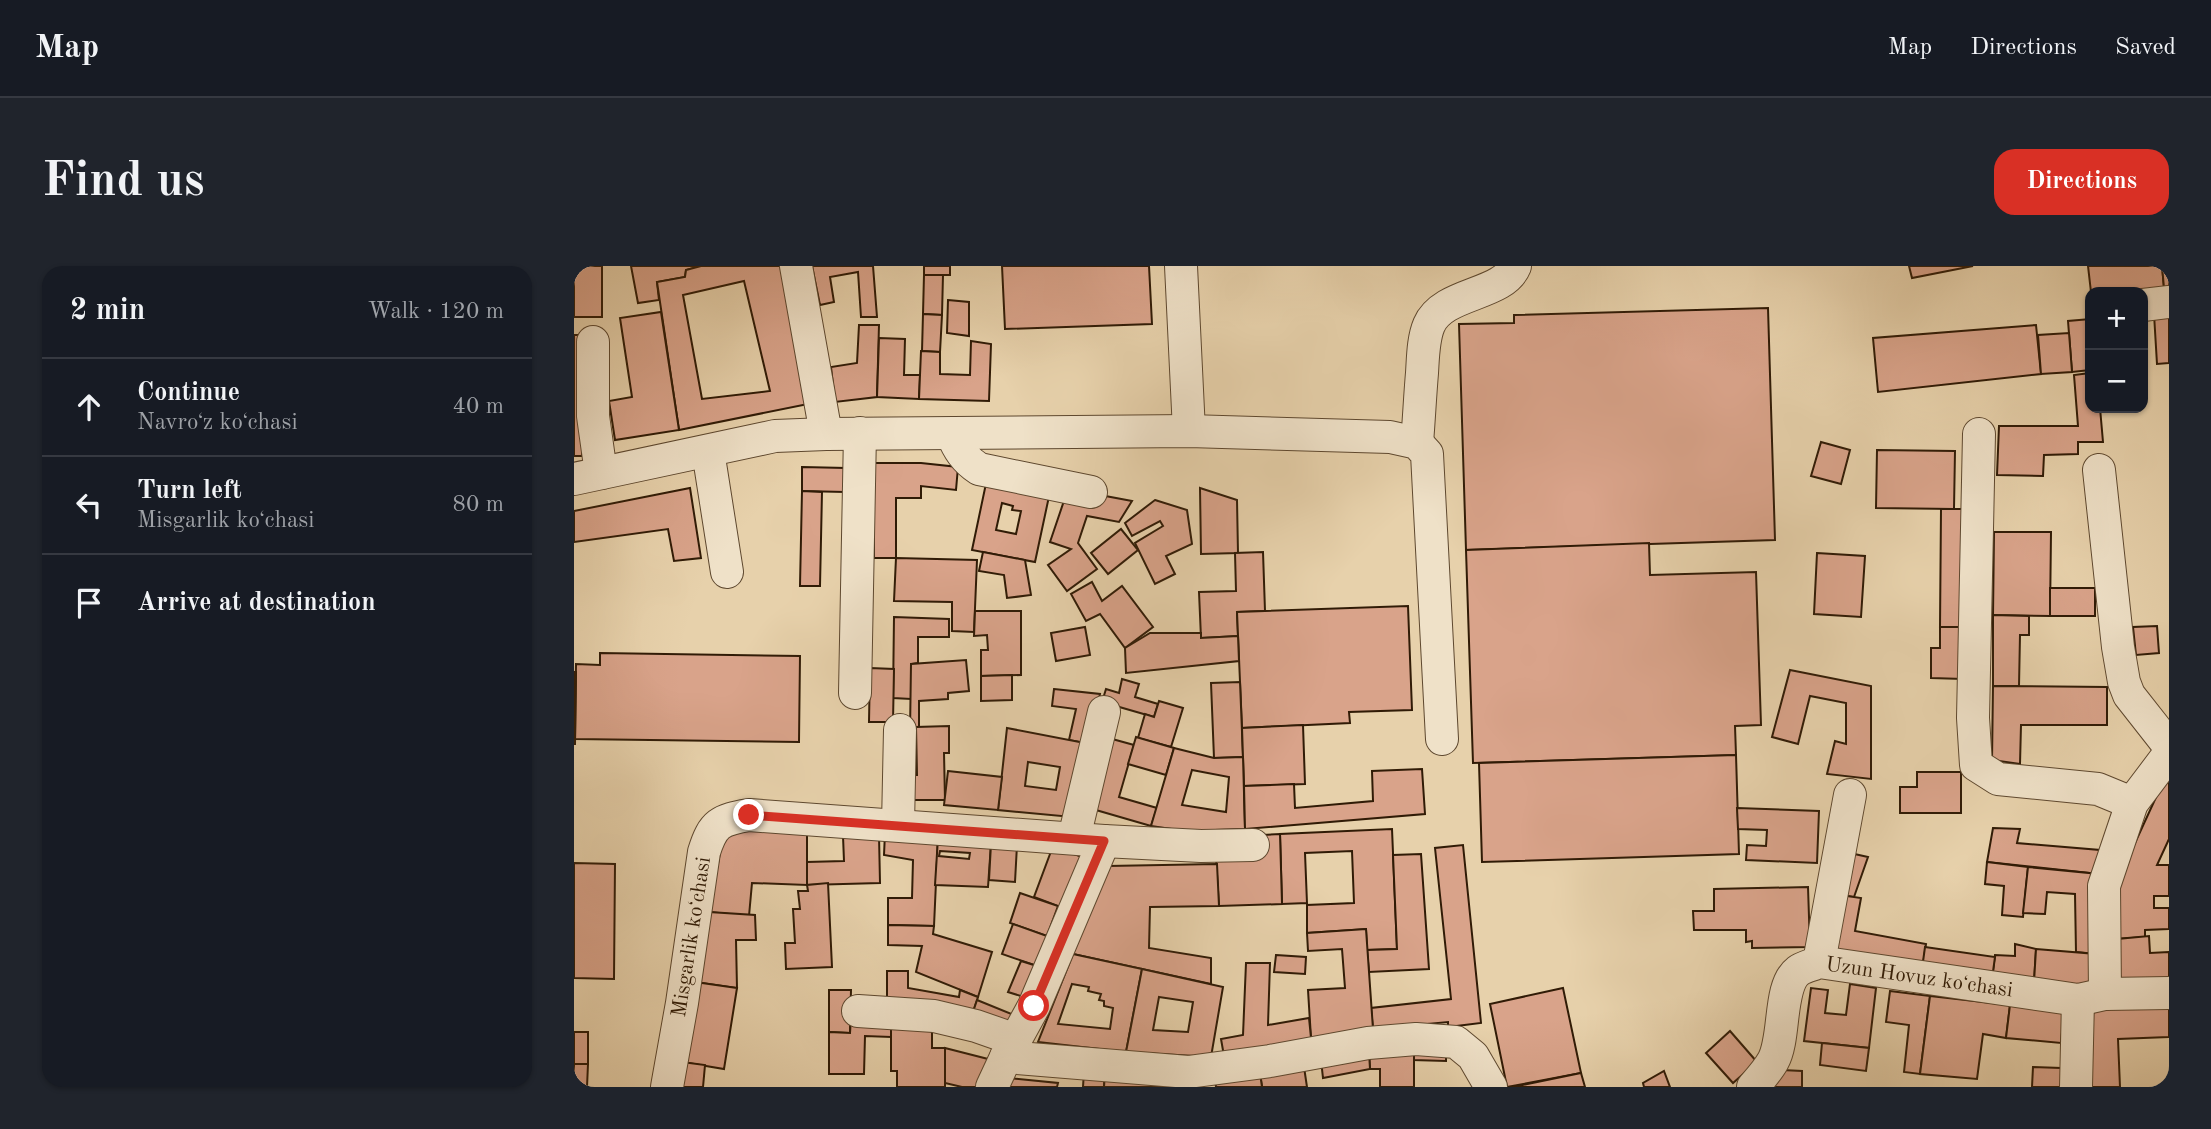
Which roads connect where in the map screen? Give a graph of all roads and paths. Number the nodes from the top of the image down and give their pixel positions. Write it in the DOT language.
graph roads {
  1 [pos="796,266"];
  2 [pos="1181,266"];
  3 [pos="1515,266"];
  4 [pos="2169,302"];
  5 [pos="2148,304"];
  6 [pos="593,342"];
  7 [pos="1189,431"];
  8 [pos="860,433"];
  9 [pos="826,434"];
  10 [pos="952,434"];
  11 [pos="1979,435"];
  12 [pos="1417,443"];
  13 [pos="708,452"];
  14 [pos="2099,470"];
  15 [pos="587,476"];
  16 [pos="1091,492"];
  17 [pos="727,572"];
  18 [pos="855,693"];
  19 [pos="1104,712"];
  20 [pos="900,730"];
  21 [pos="1442,739"];
  22 [pos="2169,746"];
  23 [pos="2169,754"];
  24 [pos="1850,794"];
  25 [pos="2132,803"];
  26 [pos="898,825"];
  27 [pos="1089,840"];
  28 [pos="1253,845"];
  29 [pos="1819,962"];
  30 [pos="2169,993"];
  31 [pos="2091,997"];
  32 [pos="858,1011"];
  33 [pos="1011,1048"];
  34 [pos="1189,1079"];
  35 [pos="667,1087"];
  36 [pos="992,1087"];
  37 [pos="1491,1087"];
  38 [pos="1753,1087"];
  39 [pos="2076,1087"];
  1 -- 9 [label="street"];
  2 -- 7 [label="street"];
  3 -- 12 [label="street"];
  4 -- 5 [label="street"];
  6 -- 15 [label="street"];
  7 -- 10 [label="street"];
  7 -- 12 [label="street"];
  8 -- 9 [label="street"];
  8 -- 10 [label="street"];
  8 -- 18 [label="street"];
  9 -- 13 [label="street"];
  10 -- 16 [label="street"];
  11 -- 25 [label="street"];
  12 -- 21 [label="street"];
  13 -- 15 [label="street"];
  13 -- 17 [label="street"];
  14 -- 22 [label="street"];
  19 -- 27 [label="street"];
  20 -- 26 [label="street"];
  23 -- 25 [label="street"];
  24 -- 29 [label="street"];
  25 -- 31 [label="street"];
  26 -- 27 [label="street, Misgarlik koʻchasi"];
  26 -- 35 [label="street, Misgarlik koʻchasi"];
  27 -- 28 [label="street, Misgarlik koʻchasi"];
  27 -- 33 [label="street"];
  29 -- 31 [label="street, Uzun Hovuz koʻchasi"];
  29 -- 38 [label="street, Uzun Hovuz koʻchasi"];
  30 -- 31 [label="street, Uzun Hovuz koʻchasi"];
  31 -- 39 [label="street"];
  32 -- 33 [label="street"];
  33 -- 34 [label="street"];
  33 -- 36 [label="street"];
  34 -- 37 [label="street"];
}
